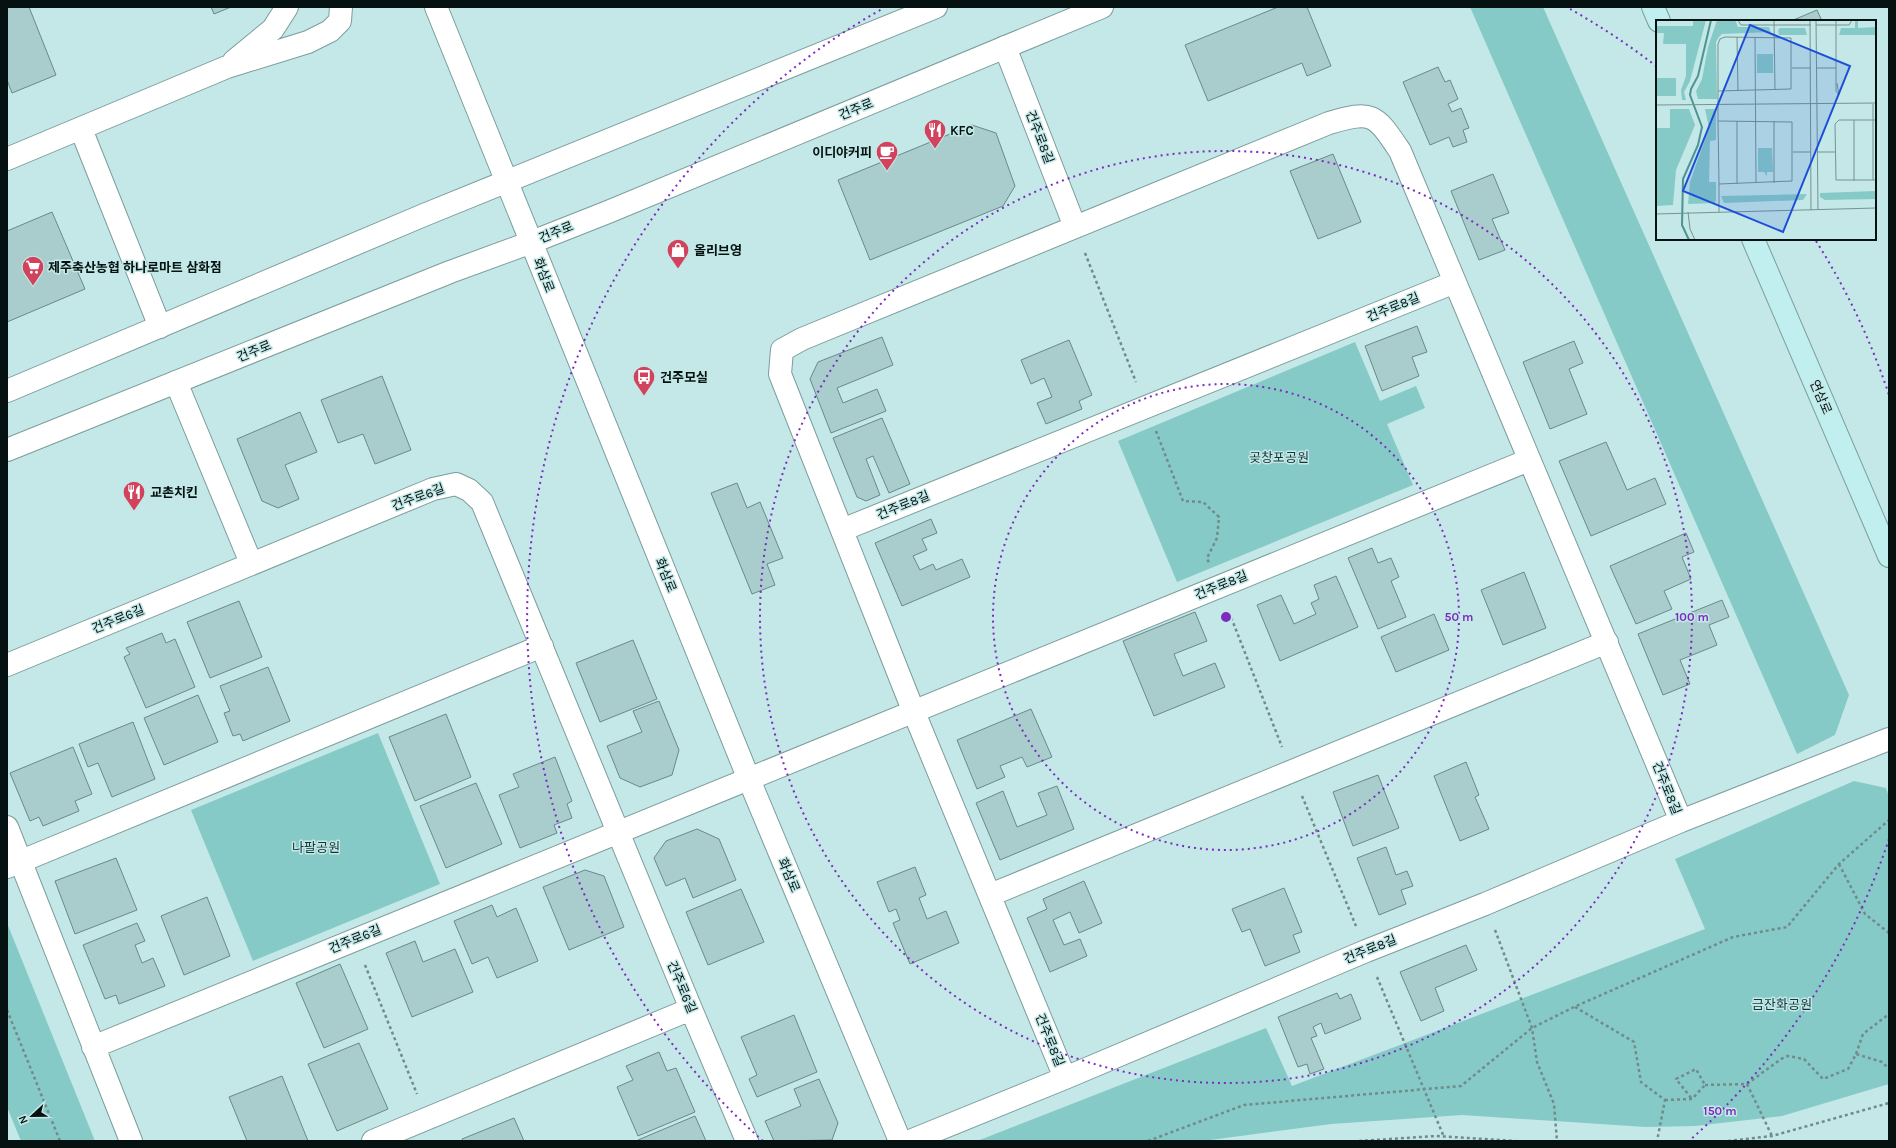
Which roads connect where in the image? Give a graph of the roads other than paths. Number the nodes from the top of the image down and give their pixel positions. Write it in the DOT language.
graph roads {
  1 [pos="287,7"];
  2 [pos="341,7"];
  3 [pos="436,7"];
  4 [pos="936,7"];
  5 [pos="1102,7"];
  6 [pos="1653,7"];
  7 [pos="1659,20"];
  8 [pos="1005,47"];
  9 [pos="227,67"];
  10 [pos="81,129"];
  11 [pos="7,159"];
  12 [pos="507,182"];
  13 [pos="1075,227"];
  14 [pos="1752,240"];
  15 [pos="532,242"];
  16 [pos="1455,282"];
  17 [pos="160,327"];
  18 [pos="176,382"];
  19 [pos="7,391"];
  20 [pos="7,450"];
  21 [pos="1529,460"];
  22 [pos="842,530"];
  23 [pos="1889,556"];
  24 [pos="251,563"];
  25 [pos="1607,642"];
  26 [pos="542,646"];
  27 [pos="7,664"];
  28 [pos="913,710"];
  29 [pos="1889,739"];
  30 [pos="748,777"];
  31 [pos="1681,821"];
  32 [pos="7,827"];
  33 [pos="618,832"];
  34 [pos="14,864"];
  35 [pos="990,895"];
  36 [pos="691,1009"];
  37 [pos="93,1047"];
  38 [pos="1066,1078"];
  39 [pos="132,1141"];
  40 [pos="373,1141"];
  41 [pos="747,1141"];
  42 [pos="900,1141"];
  43 [pos="910,1141"];
  1 -- 9 [label="street"];
  2 -- 9 [label="street"];
  3 -- 12 [label="street, 화삼로"];
  4 -- 12 [label="street"];
  5 -- 8 [label="street, 건주로"];
  6 -- 7 [label="main road"];
  8 -- 13 [label="street, 건주로8길"];
  8 -- 15 [label="street, 건주로"];
  9 -- 10 [label="street"];
  10 -- 11 [label="street"];
  10 -- 17 [label="street"];
  12 -- 15 [label="street, 화삼로"];
  12 -- 17 [label="street"];
  13 -- 16 [label="street, 건주로8길"];
  13 -- 22 [label="street, 건주로8길"];
  14 -- 23 [label="main road, 연삼로"];
  15 -- 18 [label="street, 건주로"];
  15 -- 30 [label="street, 화삼로"];
  16 -- 21 [label="street, 건주로8길"];
  16 -- 22 [label="street, 건주로8길"];
  17 -- 19 [label="street"];
  18 -- 20 [label="street, 건주로"];
  18 -- 24 [label="street"];
  21 -- 25 [label="street, 건주로8길"];
  21 -- 28 [label="street, 건주로8길"];
  22 -- 28 [label="street, 건주로8길"];
  24 -- 26 [label="street, 건주로6길"];
  24 -- 27 [label="street, 건주로6길"];
  25 -- 31 [label="street, 건주로8길"];
  25 -- 35 [label="street"];
  26 -- 33 [label="street, 건주로6길"];
  26 -- 34 [label="street"];
  28 -- 30 [label="street"];
  28 -- 35 [label="street, 건주로8길"];
  29 -- 31 [label="street"];
  30 -- 33 [label="street"];
  30 -- 42 [label="street, 화삼로"];
  31 -- 38 [label="street, 건주로8길"];
  32 -- 34 [label="street"];
  33 -- 36 [label="street, 건주로6길"];
  33 -- 37 [label="street, 건주로6길"];
  34 -- 37 [label="street"];
  35 -- 38 [label="street, 건주로8길"];
  36 -- 40 [label="street"];
  36 -- 41 [label="street, 건주로6길"];
  37 -- 39 [label="street"];
  38 -- 43 [label="street"];
}
